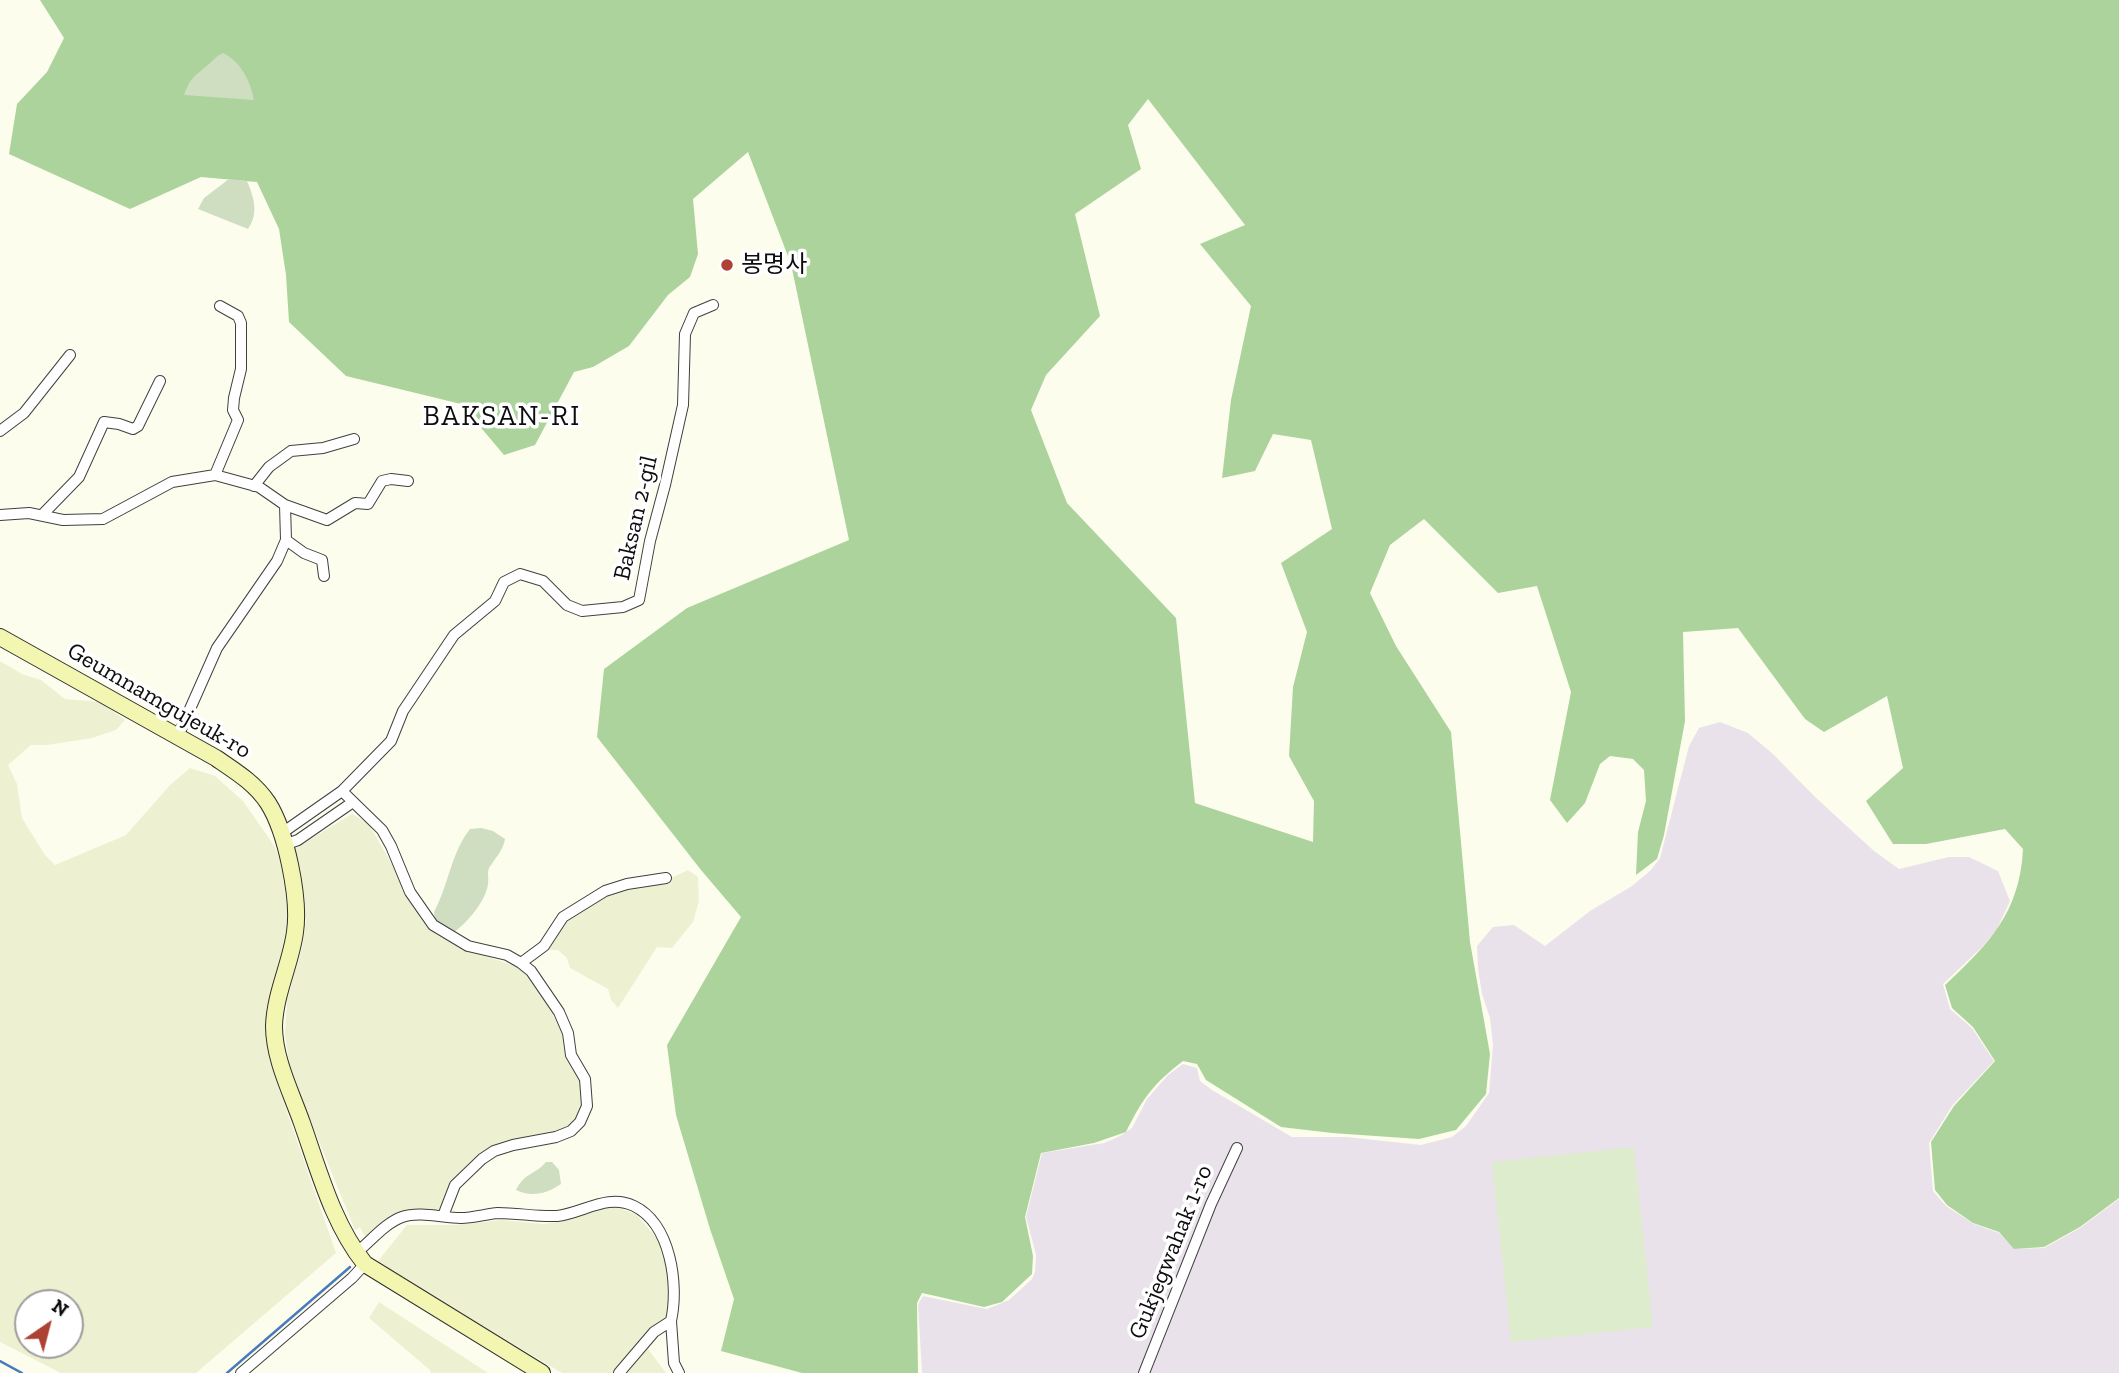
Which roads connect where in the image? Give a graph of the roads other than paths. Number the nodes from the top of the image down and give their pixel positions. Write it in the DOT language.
graph roads {
  1 [pos="713,305"];
  2 [pos="220,306"];
  3 [pos="70,355"];
  4 [pos="160,381"];
  5 [pos="0,431"];
  6 [pos="354,439"];
  7 [pos="215,475"];
  8 [pos="408,481"];
  9 [pos="254,486"];
  10 [pos="285,506"];
  11 [pos="43,514"];
  12 [pos="0,515"];
  13 [pos="286,540"];
  14 [pos="324,576"];
  15 [pos="0,637"];
  16 [pos="178,736"];
  17 [pos="342,791"];
  18 [pos="353,802"];
  19 [pos="283,839"];
  20 [pos="666,878"];
  21 [pos="522,963"];
  22 [pos="1237,1148"];
  23 [pos="443,1216"];
  24 [pos="361,1259"];
  25 [pos="671,1321"];
  26 [pos="241,1373"];
  27 [pos="542,1373"];
  28 [pos="618,1373"];
  29 [pos="679,1373"];
  30 [pos="1144,1373"];
  1 -- 17 [label="street, Baksan 2-gil"];
  2 -- 7 [label="street"];
  3 -- 5 [label="street"];
  4 -- 11 [label="street"];
  6 -- 9 [label="street"];
  7 -- 9 [label="street"];
  7 -- 11 [label="street"];
  8 -- 10 [label="street"];
  9 -- 10 [label="street"];
  10 -- 13 [label="street"];
  11 -- 12 [label="street"];
  13 -- 14 [label="street"];
  13 -- 16 [label="street"];
  15 -- 16 [label="main road, Geumnamgujeuk-ro"];
  16 -- 19 [label="main road, Geumnamgujeuk-ro"];
  17 -- 18 [label="street"];
  17 -- 19 [label="street, Baksan 2-gil"];
  18 -- 19 [label="street"];
  18 -- 21 [label="street"];
  19 -- 24 [label="main road, Geumnamgujeuk-ro"];
  20 -- 21 [label="street"];
  21 -- 23 [label="street"];
  22 -- 30 [label="street, Gukjegwahak 1-ro"];
  23 -- 24 [label="street"];
  23 -- 25 [label="street"];
  24 -- 26 [label="street"];
  24 -- 27 [label="main road"];
  25 -- 28 [label="street"];
  25 -- 29 [label="street"];
}
